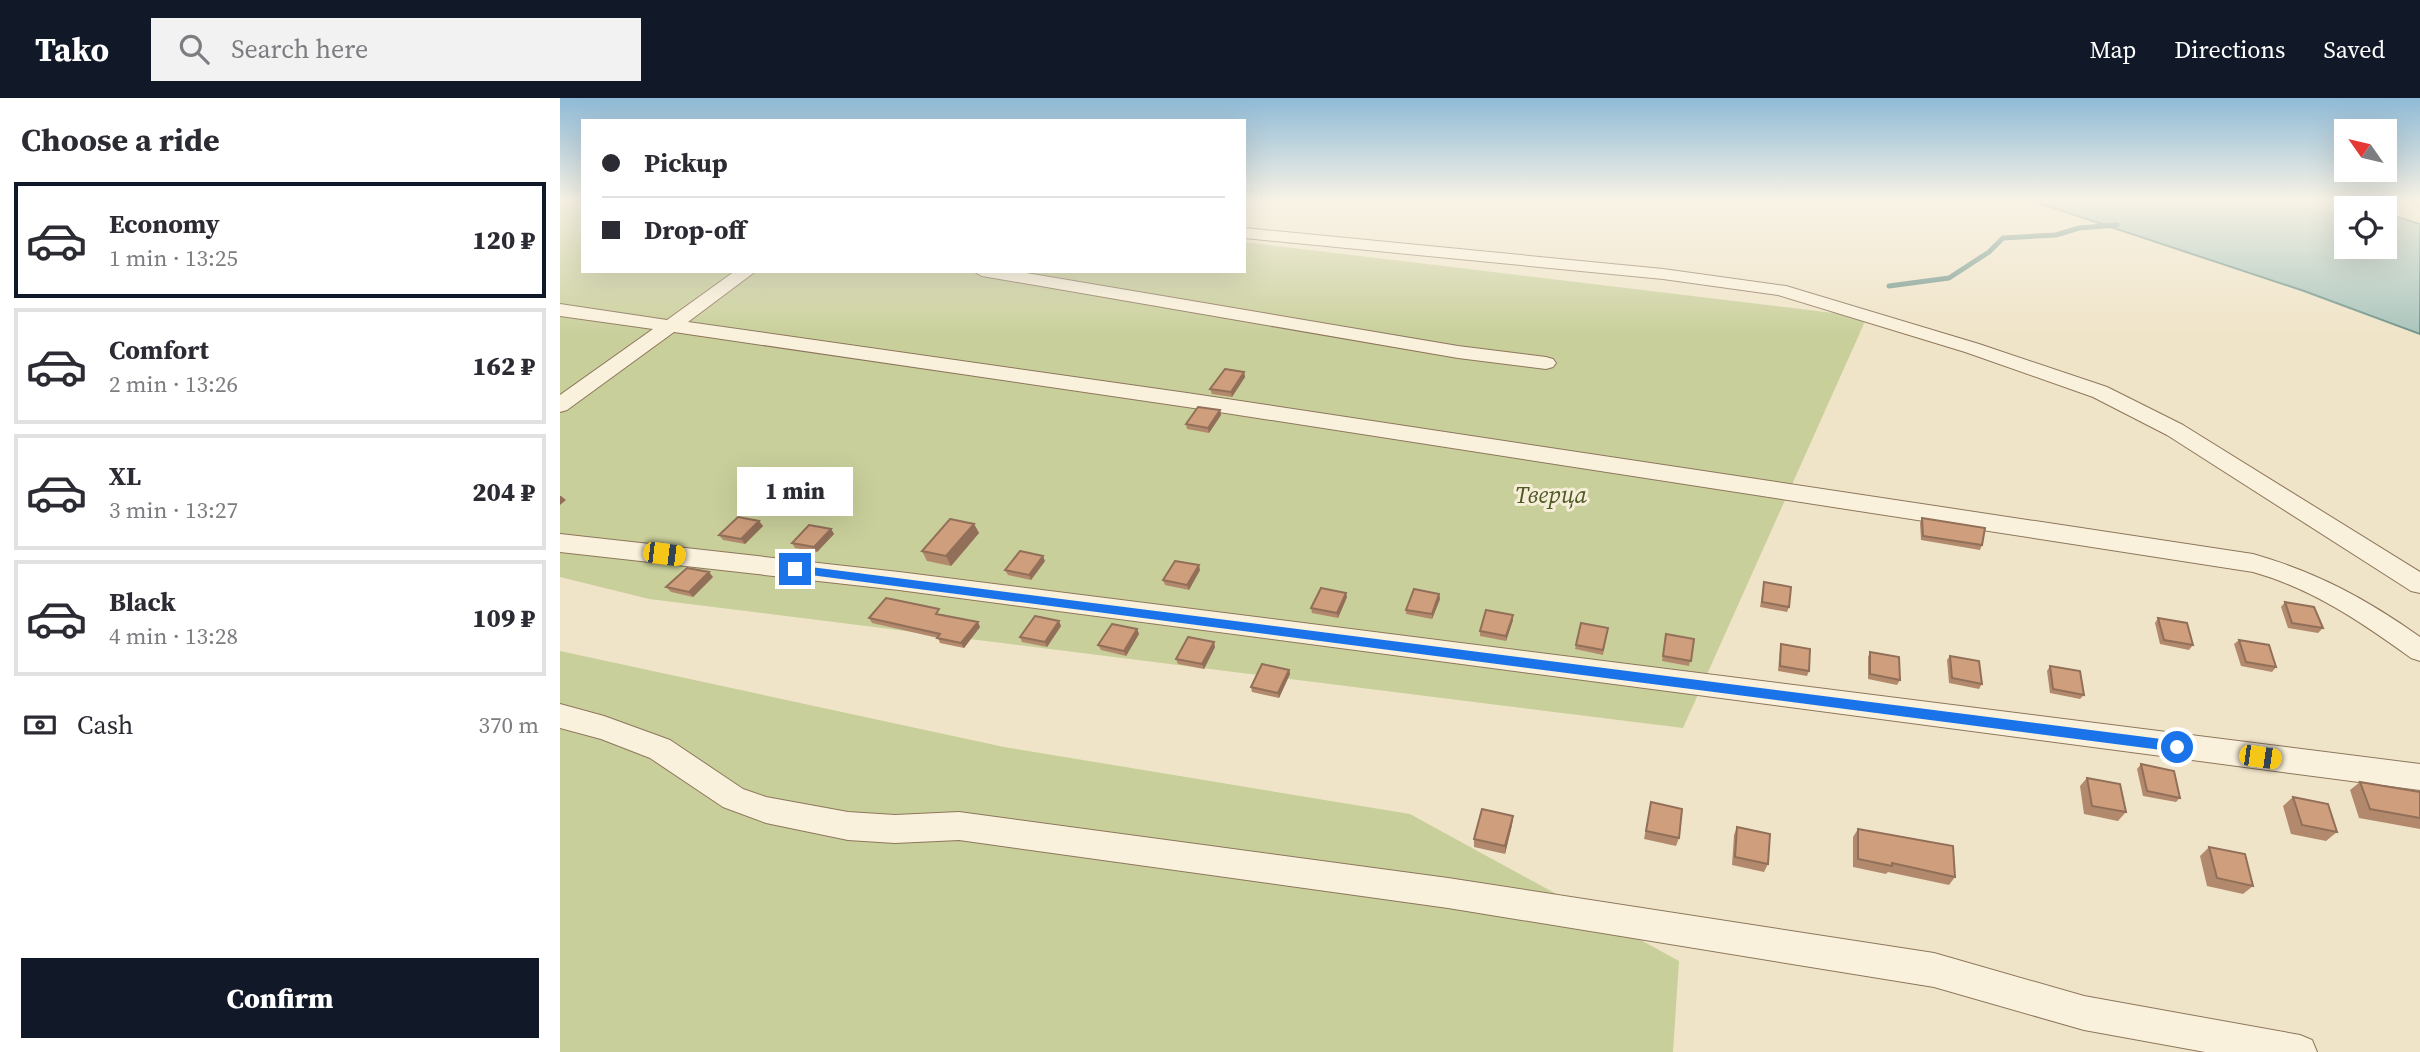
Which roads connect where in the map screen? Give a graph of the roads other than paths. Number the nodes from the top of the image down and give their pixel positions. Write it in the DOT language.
graph roads {
  1 [pos="1372,246"];
  2 [pos="744,273"];
  3 [pos="994,273"];
  4 [pos="560,310"];
  5 [pos="671,324"];
  6 [pos="1546,363"];
  7 [pos="560,405"];
  8 [pos="560,543"];
  9 [pos="2420,584"];
  10 [pos="2420,651"];
  11 [pos="560,716"];
  12 [pos="2420,776"];
  13 [pos="2300,1052"];
  1 -- 9 [label="street"];
  2 -- 5 [label="street"];
  3 -- 6 [label="street"];
  4 -- 5 [label="street"];
  5 -- 7 [label="street"];
  5 -- 10 [label="street"];
  8 -- 12 [label="street"];
  11 -- 13 [label="street"];
}
